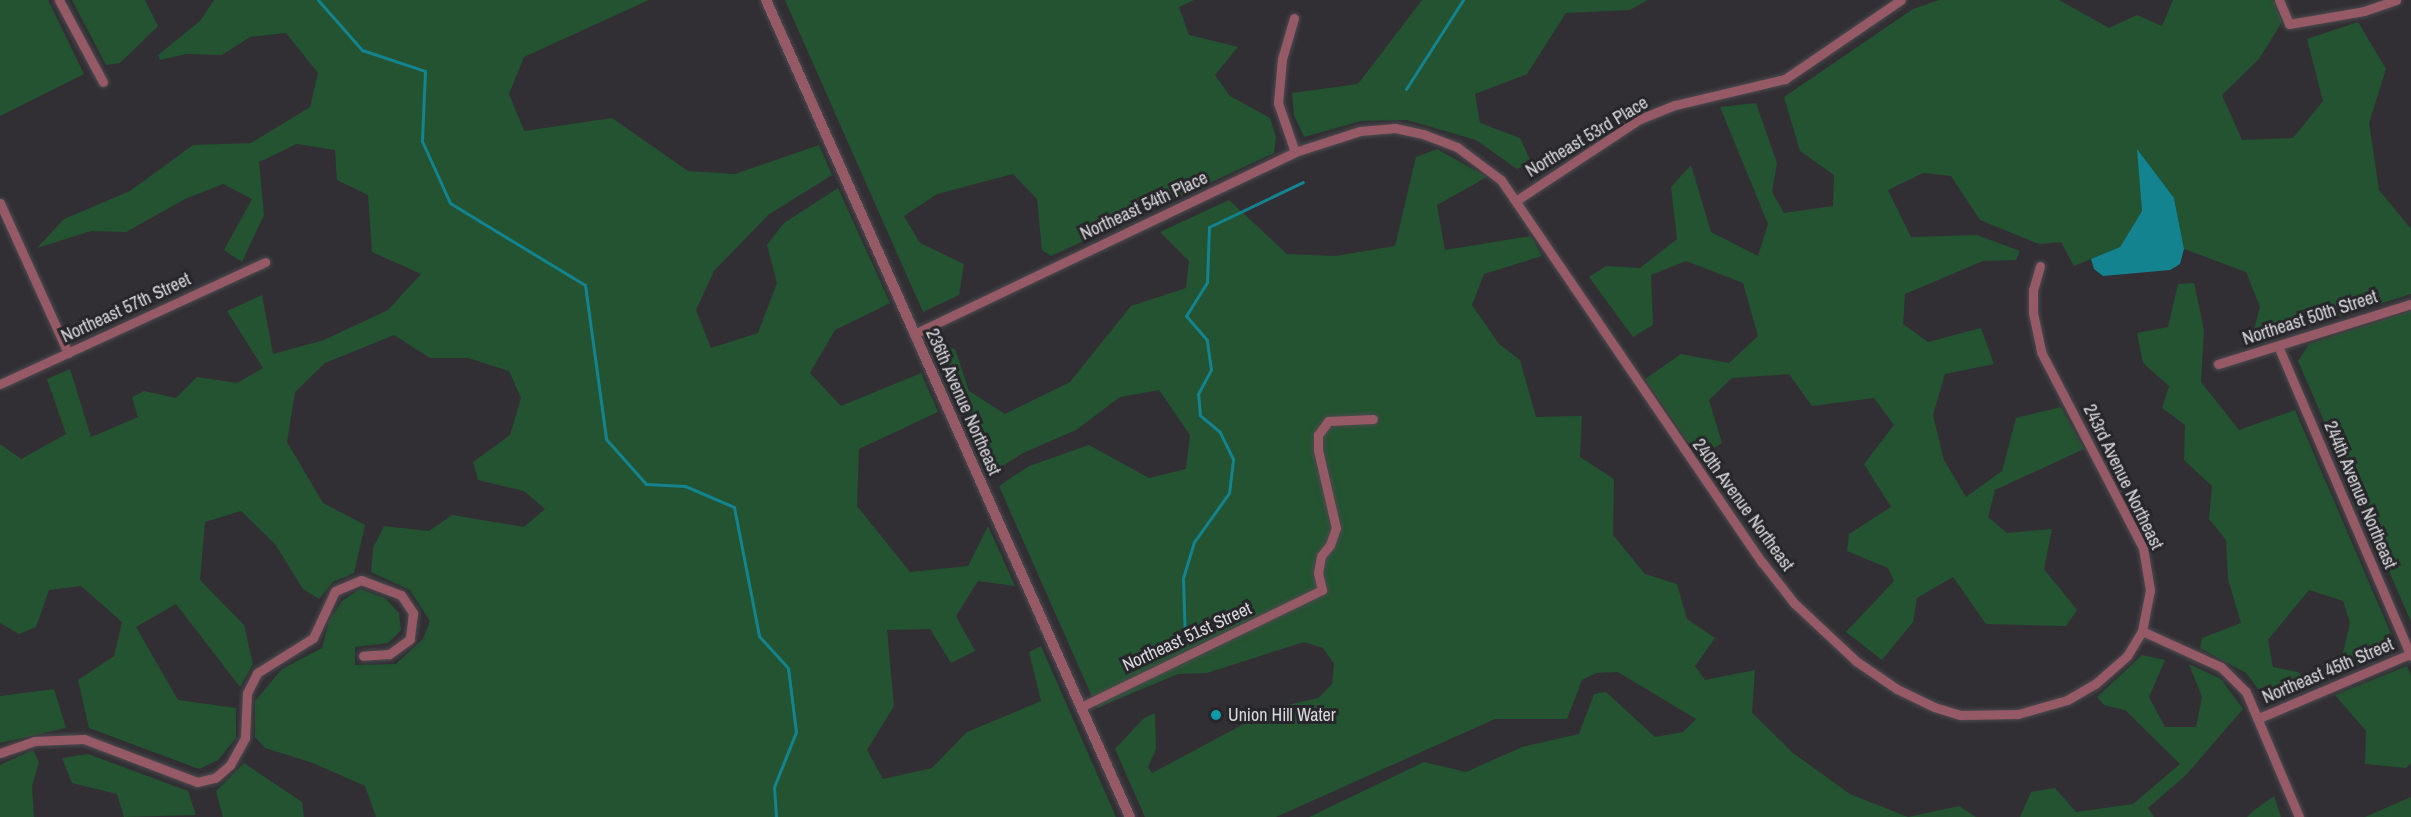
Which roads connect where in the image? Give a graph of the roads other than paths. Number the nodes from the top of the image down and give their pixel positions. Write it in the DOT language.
graph roads {
  1 [pos="59,0"];
  2 [pos="766,0"];
  3 [pos="1901,0"];
  4 [pos="2279,0"];
  5 [pos="2396,0"];
  6 [pos="1294,18"];
  7 [pos="103,82"];
  8 [pos="1395,128"];
  9 [pos="1295,152"];
  10 [pos="1516,200"];
  11 [pos="0,203"];
  12 [pos="266,262"];
  13 [pos="2040,266"];
  14 [pos="2411,303"];
  15 [pos="914,334"];
  16 [pos="2278,346"];
  17 [pos="68,353"];
  18 [pos="2218,364"];
  19 [pos="0,384"];
  20 [pos="1373,419"];
  21 [pos="2142,631"];
  22 [pos="2410,655"];
  23 [pos="363,656"];
  24 [pos="1083,706"];
  25 [pos="2259,718"];
  26 [pos="0,753"];
  27 [pos="1130,817"];
  28 [pos="2299,817"];
  1 -- 7 [label="street"];
  2 -- 15 [label="street, 236th Avenue Northeast"];
  3 -- 10 [label="street, Northeast 53rd Place"];
  4 -- 5 [label="street"];
  6 -- 9 [label="street"];
  8 -- 9 [label="street, Northeast 54th Place"];
  8 -- 10 [label="street, 240th Avenue Northeast"];
  9 -- 15 [label="street, Northeast 54th Place"];
  10 -- 21 [label="street, 240th Avenue Northeast"];
  11 -- 17 [label="street"];
  12 -- 17 [label="street, Northeast 57th Street"];
  13 -- 21 [label="street, 243rd Avenue Northeast"];
  14 -- 16 [label="street, Northeast 50th Street"];
  15 -- 24 [label="street, 236th Avenue Northeast"];
  16 -- 18 [label="street, Northeast 50th Street"];
  16 -- 22 [label="street, 244th Avenue Northeast"];
  17 -- 19 [label="street, Northeast 57th Street"];
  20 -- 24 [label="street, Northeast 51st Street"];
  21 -- 25 [label="street"];
  22 -- 25 [label="street, Northeast 45th Street"];
  23 -- 26 [label="street"];
  24 -- 27 [label="street, 236th Avenue Northeast"];
  25 -- 28 [label="street"];
}
